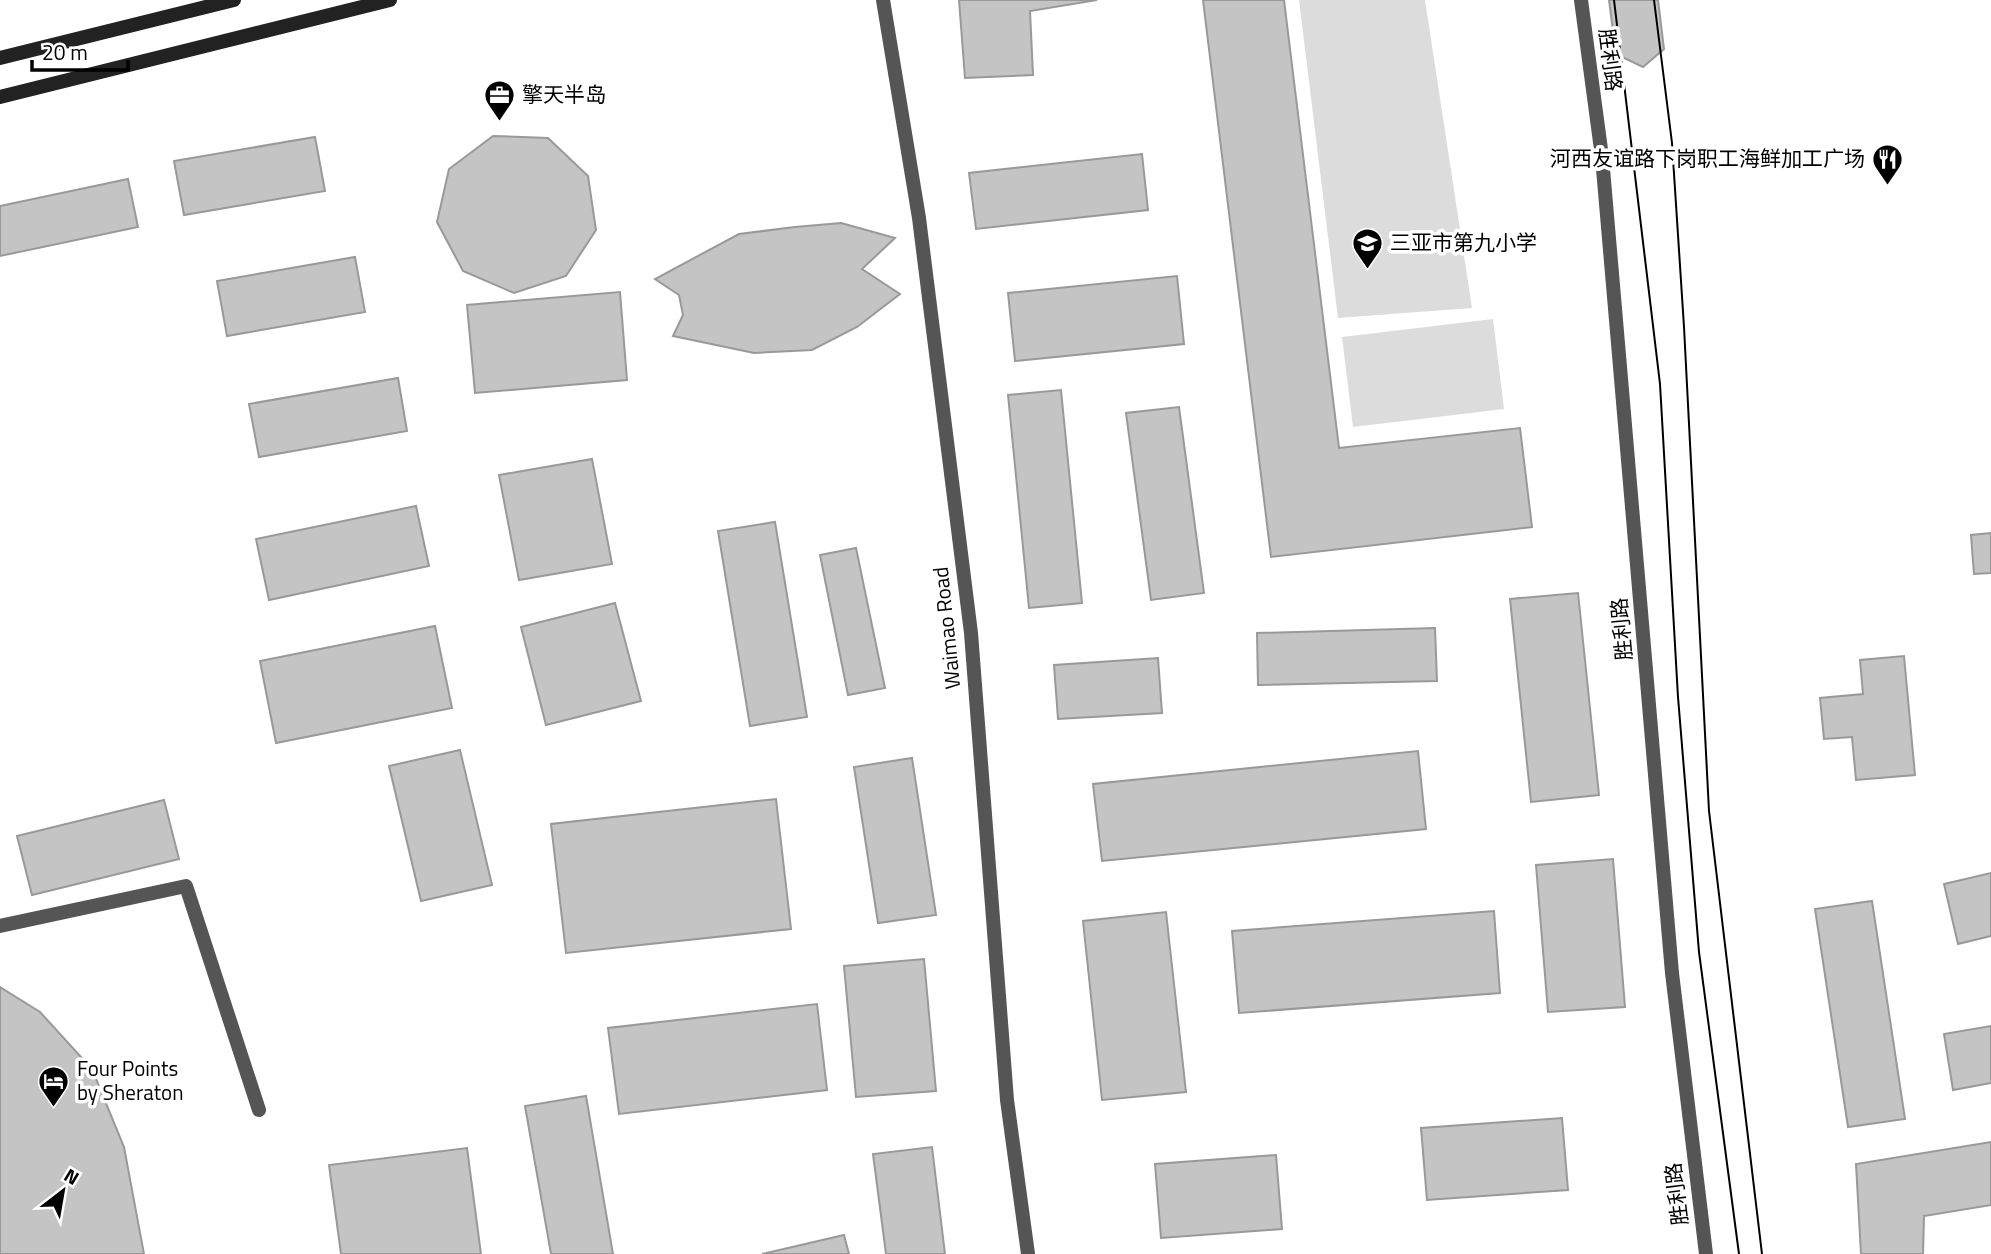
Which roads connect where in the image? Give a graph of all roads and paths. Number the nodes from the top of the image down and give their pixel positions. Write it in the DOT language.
graph roads {
  1 [pos="234,0"];
  2 [pos="390,0"];
  3 [pos="883,0"];
  4 [pos="1581,0"];
  5 [pos="0,58"];
  6 [pos="0,97"];
  7 [pos="0,926"];
  8 [pos="259,1110"];
  9 [pos="1028,1254"];
  10 [pos="1706,1254"];
  1 -- 5 [label="main road"];
  2 -- 6 [label="main road"];
  3 -- 9 [label="street, Waimao Road"];
  4 -- 10 [label="street, 胜利路"];
  7 -- 8 [label="street"];
}
